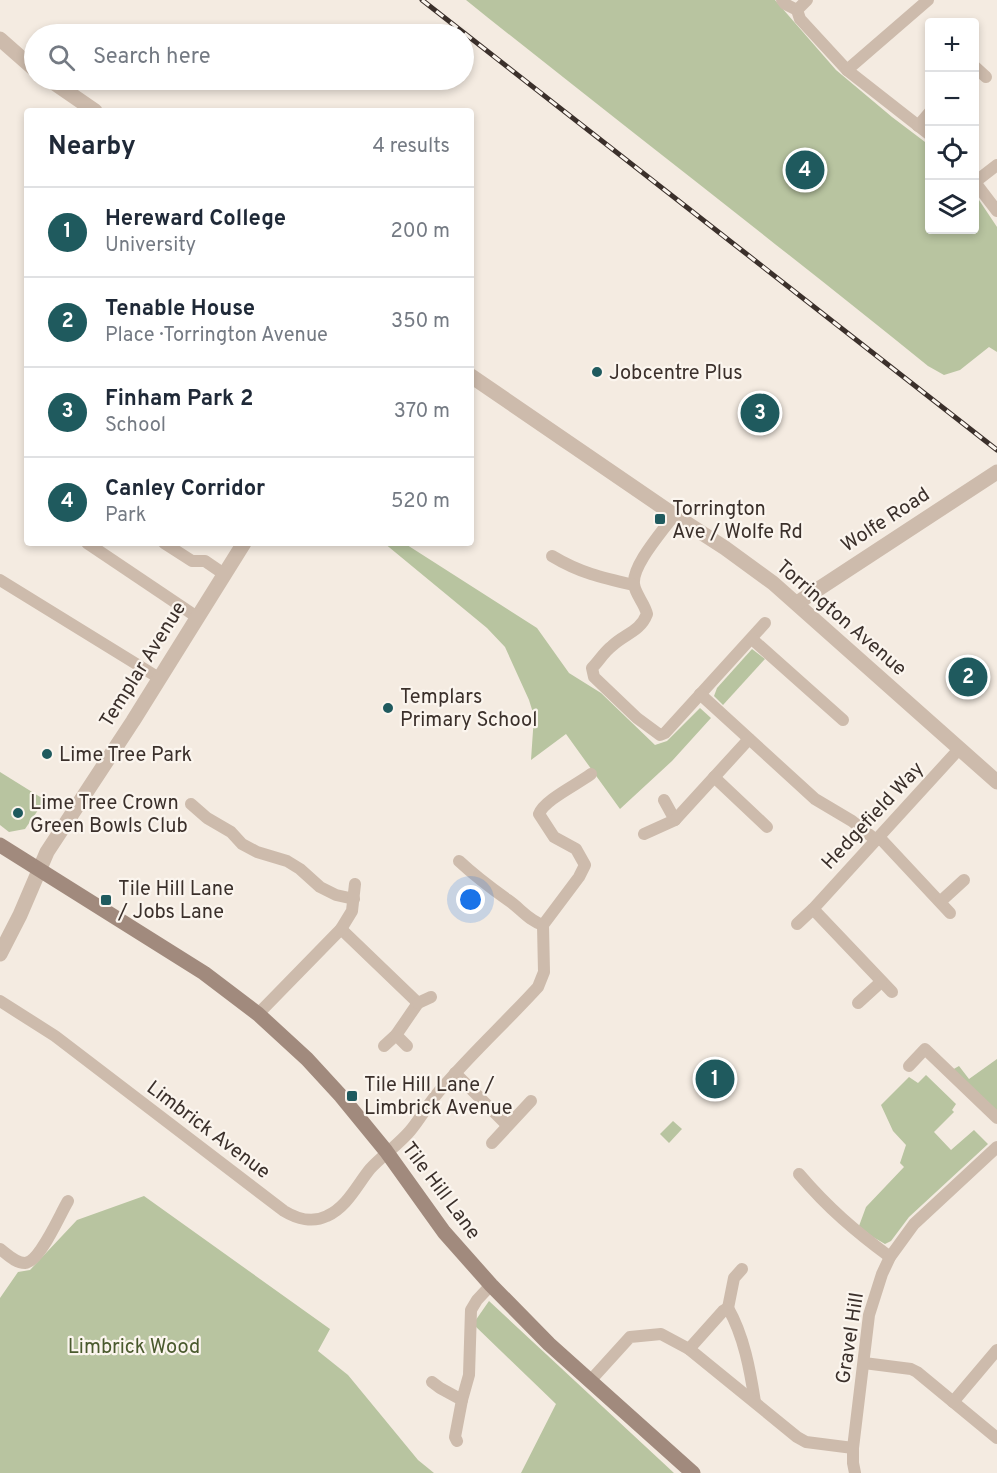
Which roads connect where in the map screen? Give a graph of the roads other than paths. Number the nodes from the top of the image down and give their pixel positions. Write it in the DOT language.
graph roads {
  1 [pos="782,0"];
  2 [pos="807,0"];
  3 [pos="928,0"];
  4 [pos="797,10"];
  5 [pos="0,39"];
  6 [pos="24,60"];
  7 [pos="847,70"];
  8 [pos="65,90"];
  9 [pos="91,108"];
  10 [pos="925,118"];
  11 [pos="918,126"];
  12 [pos="925,131"];
  13 [pos="997,165"];
  14 [pos="978,180"];
  15 [pos="979,187"];
  16 [pos="997,211"];
  17 [pos="474,378"];
  18 [pos="997,472"];
  19 [pos="674,516"];
  20 [pos="92,546"];
  21 [pos="169,546"];
  22 [pos="242,546"];
  23 [pos="552,556"];
  24 [pos="224,574"];
  25 [pos="0,580"];
  26 [pos="634,585"];
  27 [pos="797,603"];
  28 [pos="197,616"];
  29 [pos="765,623"];
  30 [pos="752,639"];
  31 [pos="159,678"];
  32 [pos="700,694"];
  33 [pos="843,720"];
  34 [pos="749,739"];
  35 [pos="960,748"];
  36 [pos="591,774"];
  37 [pos="714,777"];
  38 [pos="997,782"];
  39 [pos="664,801"];
  40 [pos="191,804"];
  41 [pos="675,820"];
  42 [pos="767,827"];
  43 [pos="644,834"];
  44 [pos="878,839"];
  45 [pos="0,845"];
  46 [pos="459,861"];
  47 [pos="40,869"];
  48 [pos="964,880"];
  49 [pos="356,884"];
  50 [pos="354,899"];
  51 [pos="941,901"];
  52 [pos="813,909"];
  53 [pos="950,913"];
  54 [pos="797,924"];
  55 [pos="543,925"];
  56 [pos="341,929"];
  57 [pos="0,954"];
  58 [pos="881,982"];
  59 [pos="892,992"];
  60 [pos="430,997"];
  61 [pos="0,1001"];
  62 [pos="418,1003"];
  63 [pos="858,1003"];
  64 [pos="258,1014"];
  65 [pos="396,1035"];
  66 [pos="384,1046"];
  67 [pos="406,1046"];
  68 [pos="909,1066"];
  69 [pos="455,1073"];
  70 [pos="531,1101"];
  71 [pos="997,1118"];
  72 [pos="507,1125"];
  73 [pos="492,1143"];
  74 [pos="997,1148"];
  75 [pos="386,1152"];
  76 [pos="799,1174"];
  77 [pos="68,1201"];
  78 [pos="0,1249"];
  79 [pos="890,1257"];
  80 [pos="742,1269"];
  81 [pos="491,1285"];
  82 [pos="728,1308"];
  83 [pos="689,1349"];
  84 [pos="997,1350"];
  85 [pos="864,1363"];
  86 [pos="590,1381"];
  87 [pos="432,1382"];
  88 [pos="462,1400"];
  89 [pos="755,1402"];
  90 [pos="953,1402"];
  91 [pos="997,1438"];
  92 [pos="457,1440"];
  93 [pos="853,1448"];
  94 [pos="693,1473"];
  95 [pos="855,1473"];
  1 -- 4 [label="street"];
  2 -- 4 [label="street"];
  3 -- 7 [label="street"];
  4 -- 7 [label="street"];
  5 -- 6 [label="street"];
  7 -- 11 [label="street"];
  8 -- 9 [label="street"];
  10 -- 11 [label="street"];
  11 -- 12 [label="street"];
  13 -- 14 [label="street"];
  15 -- 16 [label="street"];
  17 -- 19 [label="street, Torrington Avenue"];
  18 -- 27 [label="street, Wolfe Road"];
  19 -- 26 [label="street"];
  19 -- 27 [label="street, Torrington Avenue"];
  20 -- 28 [label="street"];
  21 -- 24 [label="street"];
  22 -- 24 [label="street, Templar Avenue"];
  23 -- 26 [label="street"];
  24 -- 28 [label="street, Templar Avenue"];
  25 -- 31 [label="street"];
  26 -- 32 [label="street"];
  27 -- 35 [label="street, Torrington Avenue"];
  28 -- 31 [label="street, Templar Avenue"];
  29 -- 30 [label="street"];
  30 -- 32 [label="street"];
  30 -- 33 [label="street"];
  31 -- 47 [label="street, Templar Avenue"];
  32 -- 34 [label="street"];
  34 -- 37 [label="street"];
  34 -- 44 [label="street"];
  35 -- 38 [label="street, Torrington Avenue"];
  35 -- 44 [label="street, Hedgefield Way"];
  36 -- 55 [label="street"];
  37 -- 41 [label="street"];
  37 -- 42 [label="street"];
  39 -- 41 [label="street"];
  40 -- 50 [label="street"];
  41 -- 43 [label="street"];
  44 -- 51 [label="street"];
  44 -- 52 [label="street, Hedgefield Way"];
  45 -- 47 [label="main road, Tile Hill Lane"];
  46 -- 55 [label="street"];
  47 -- 57 [label="street, Templar Avenue"];
  47 -- 64 [label="main road, Tile Hill Lane"];
  48 -- 51 [label="street"];
  49 -- 50 [label="street"];
  50 -- 56 [label="street"];
  51 -- 53 [label="street"];
  52 -- 54 [label="street, Hedgefield Way"];
  52 -- 58 [label="street"];
  55 -- 69 [label="street, Limbrick Avenue"];
  56 -- 62 [label="street"];
  56 -- 64 [label="street"];
  58 -- 59 [label="street"];
  58 -- 63 [label="street"];
  60 -- 62 [label="street"];
  61 -- 75 [label="street, Limbrick Avenue"];
  62 -- 65 [label="street"];
  64 -- 75 [label="main road, Tile Hill Lane"];
  65 -- 66 [label="street"];
  65 -- 67 [label="street"];
  68 -- 71 [label="street"];
  69 -- 72 [label="street"];
  69 -- 75 [label="street, Limbrick Avenue"];
  70 -- 72 [label="street"];
  72 -- 73 [label="street"];
  74 -- 79 [label="street, Gravel Hill"];
  75 -- 81 [label="main road, Tile Hill Lane"];
  76 -- 79 [label="street"];
  77 -- 78 [label="street"];
  79 -- 85 [label="street, Gravel Hill"];
  80 -- 82 [label="street"];
  81 -- 86 [label="main road, Tile Hill Lane"];
  81 -- 88 [label="street"];
  82 -- 83 [label="street"];
  82 -- 89 [label="street"];
  83 -- 86 [label="street"];
  83 -- 89 [label="street"];
  84 -- 90 [label="street"];
  85 -- 90 [label="street"];
  85 -- 93 [label="street, Gravel Hill"];
  86 -- 94 [label="main road, Tile Hill Lane"];
  87 -- 88 [label="street"];
  88 -- 92 [label="street"];
  89 -- 93 [label="street"];
  90 -- 91 [label="street"];
  93 -- 95 [label="street, Gravel Hill"];
}
